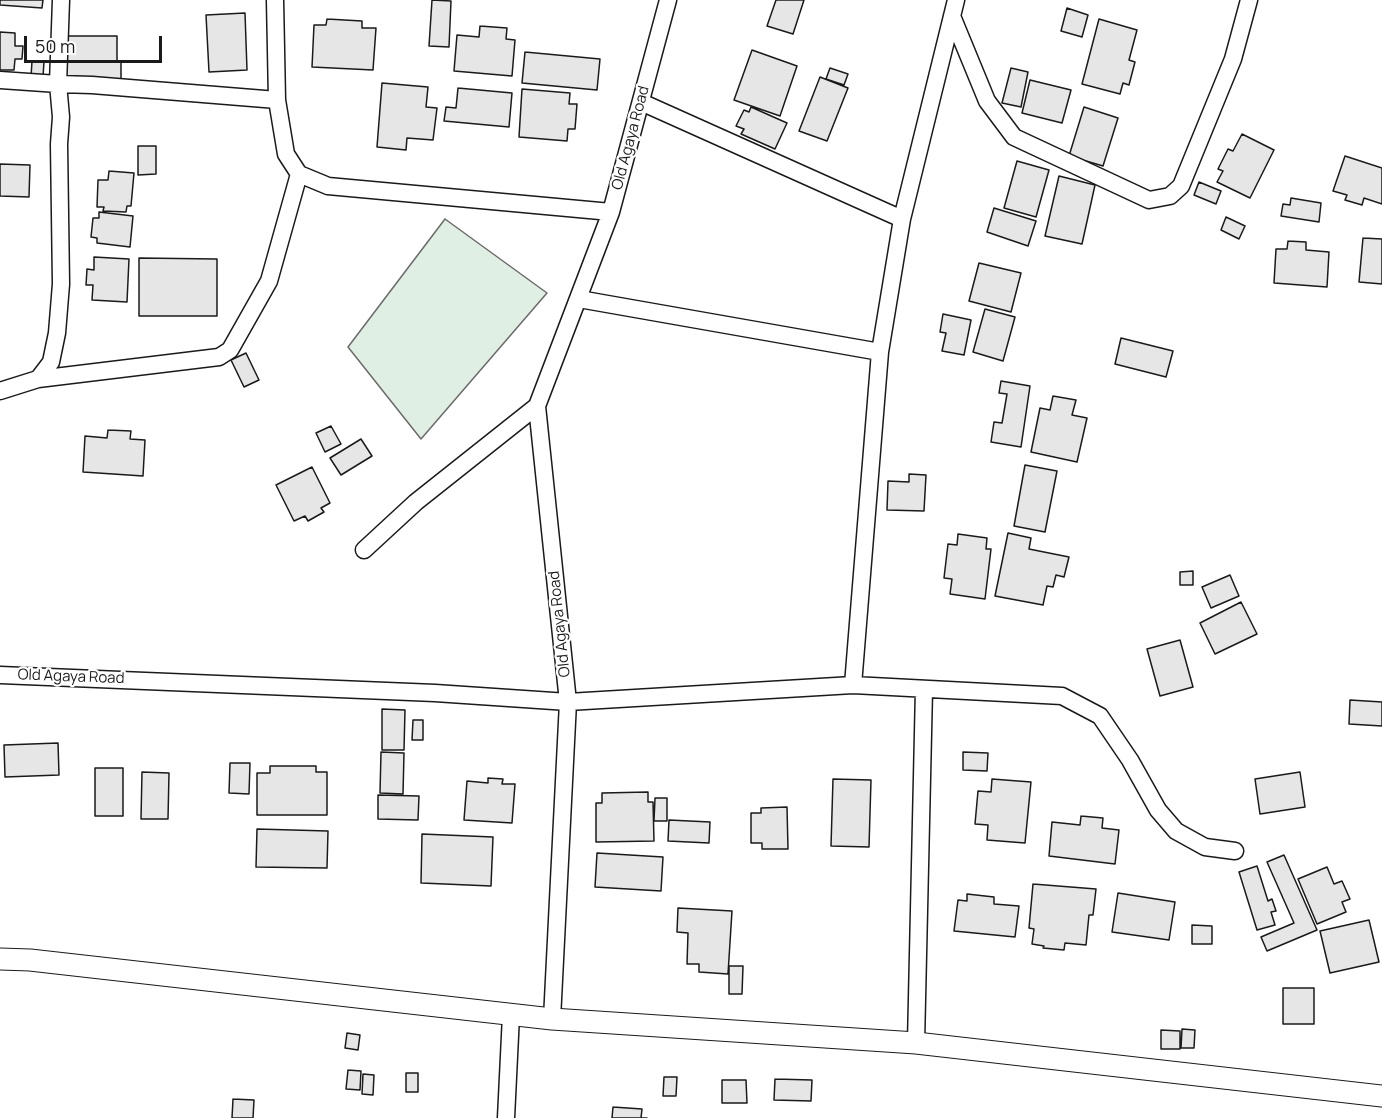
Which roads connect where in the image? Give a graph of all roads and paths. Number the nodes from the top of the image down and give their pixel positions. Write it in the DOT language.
graph roads {
  1 [pos="61,0"];
  2 [pos="275,0"];
  3 [pos="668,0"];
  4 [pos="1249,0"];
  5 [pos="954,8"];
  6 [pos="0,80"];
  7 [pos="58,84"];
  8 [pos="277,100"];
  9 [pos="641,102"];
  10 [pos="299,174"];
  11 [pos="611,212"];
  12 [pos="902,219"];
  13 [pos="579,299"];
  14 [pos="880,352"];
  15 [pos="38,379"];
  16 [pos="0,391"];
  17 [pos="537,406"];
  18 [pos="364,550"];
  19 [pos="0,675"];
  20 [pos="853,686"];
  21 [pos="924,689"];
  22 [pos="568,702"];
  23 [pos="1235,852"];
  24 [pos="0,959"];
  25 [pos="511,1015"];
  26 [pos="552,1019"];
  27 [pos="916,1043"];
  28 [pos="1382,1096"];
  29 [pos="506,1118"];
  1 -- 7 [label="street"];
  2 -- 8 [label="street"];
  3 -- 9 [label="street, Old Agaya Road"];
  4 -- 5 [label="street"];
  5 -- 12 [label="street"];
  6 -- 7 [label="street"];
  7 -- 8 [label="street"];
  7 -- 15 [label="street"];
  8 -- 10 [label="street"];
  9 -- 11 [label="street, Old Agaya Road"];
  9 -- 12 [label="street"];
  10 -- 11 [label="street"];
  10 -- 15 [label="street"];
  11 -- 13 [label="street, Old Agaya Road"];
  12 -- 14 [label="street"];
  13 -- 14 [label="street"];
  13 -- 17 [label="street, Old Agaya Road"];
  14 -- 20 [label="street"];
  15 -- 16 [label="street"];
  17 -- 18 [label="street"];
  17 -- 22 [label="street, Old Agaya Road"];
  19 -- 22 [label="street, Old Agaya Road"];
  20 -- 21 [label="street"];
  20 -- 22 [label="street"];
  21 -- 23 [label="street"];
  21 -- 27 [label="street"];
  22 -- 26 [label="street"];
  24 -- 25 [label="street"];
  25 -- 26 [label="street"];
  25 -- 29 [label="street"];
  26 -- 27 [label="street"];
  27 -- 28 [label="street"];
}
